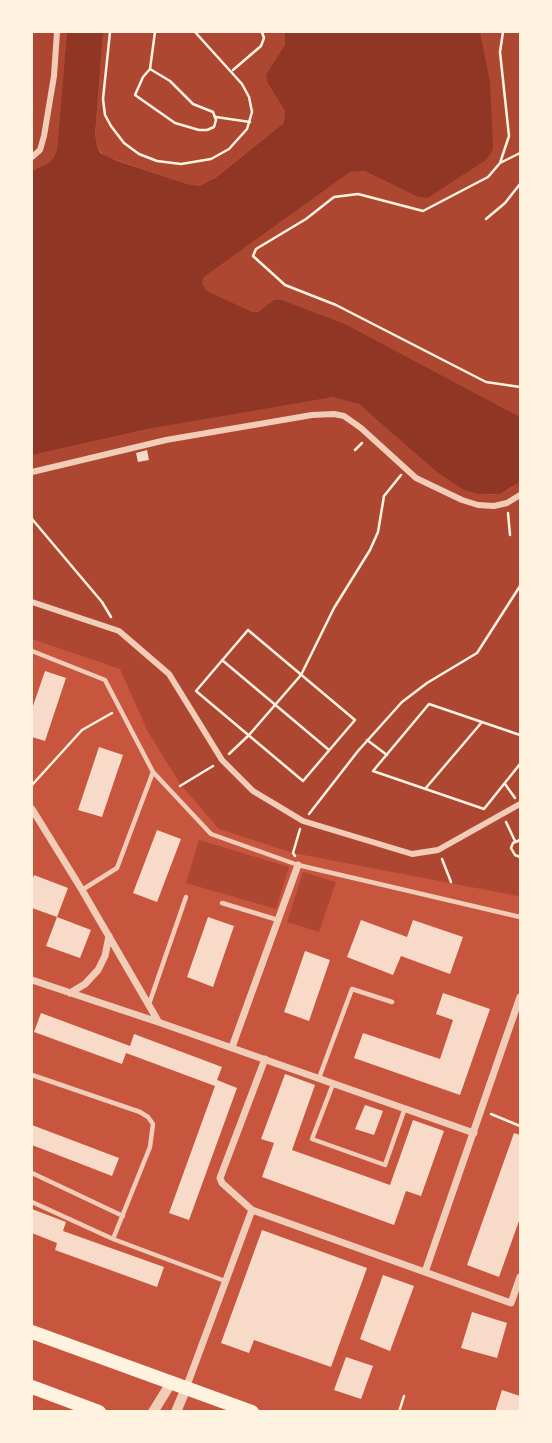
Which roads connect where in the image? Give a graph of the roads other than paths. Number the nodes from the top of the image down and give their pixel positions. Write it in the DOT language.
graph roads {
  1 [pos="57,32"];
  2 [pos="32,157"];
  3 [pos="32,472"];
  4 [pos="520,495"];
  5 [pos="32,602"];
  6 [pos="32,651"];
  7 [pos="152,772"];
  8 [pos="520,804"];
  9 [pos="32,809"];
  10 [pos="299,865"];
  11 [pos="82,890"];
  12 [pos="186,897"];
  13 [pos="222,903"];
  14 [pos="520,917"];
  15 [pos="278,920"];
  16 [pos="109,936"];
  17 [pos="32,980"];
  18 [pos="70,993"];
  19 [pos="520,997"];
  20 [pos="392,1002"];
  21 [pos="149,1005"];
  22 [pos="158,1022"];
  23 [pos="232,1047"];
  24 [pos="265,1059"];
  25 [pos="32,1074"];
  26 [pos="319,1078"];
  27 [pos="333,1083"];
  28 [pos="405,1108"];
  29 [pos="474,1133"];
  30 [pos="32,1173"];
  31 [pos="32,1202"];
  32 [pos="252,1210"];
  33 [pos="123,1216"];
  34 [pos="113,1239"];
  35 [pos="425,1272"];
  36 [pos="520,1278"];
  37 [pos="225,1281"];
  38 [pos="32,1332"];
  39 [pos="192,1371"];
  40 [pos="171,1383"];
  41 [pos="32,1387"];
  42 [pos="186,1388"];
  43 [pos="99,1412"];
  44 [pos="152,1412"];
  45 [pos="176,1412"];
  46 [pos="252,1412"];
  1 -- 2 [label="street"];
  3 -- 4 [label="street"];
  5 -- 8 [label="street"];
  6 -- 7 [label="lane"];
  7 -- 10 [label="lane"];
  7 -- 11 [label="lane"];
  9 -- 11 [label="street"];
  10 -- 14 [label="lane"];
  10 -- 15 [label="street"];
  11 -- 16 [label="street"];
  12 -- 21 [label="lane"];
  13 -- 15 [label="lane"];
  15 -- 23 [label="street"];
  16 -- 18 [label="street"];
  16 -- 21 [label="street"];
  17 -- 18 [label="street"];
  18 -- 22 [label="street"];
  19 -- 29 [label="street"];
  20 -- 26 [label="lane"];
  21 -- 22 [label="street"];
  22 -- 23 [label="street"];
  23 -- 24 [label="street"];
  24 -- 26 [label="street"];
  24 -- 32 [label="street"];
  25 -- 33 [label="lane"];
  26 -- 27 [label="street"];
  27 -- 28 [label="street"];
  27 -- 28 [label="lane"];
  28 -- 29 [label="street"];
  29 -- 35 [label="street"];
  30 -- 33 [label="lane"];
  31 -- 34 [label="lane"];
  32 -- 35 [label="street"];
  32 -- 37 [label="street"];
  33 -- 34 [label="lane"];
  34 -- 37 [label="lane"];
  35 -- 36 [label="street"];
  37 -- 39 [label="street"];
  38 -- 40 [label="main road"];
  39 -- 40 [label="street"];
  39 -- 42 [label="street"];
  40 -- 42 [label="main road"];
  40 -- 44 [label="street"];
  41 -- 43 [label="main road"];
  42 -- 45 [label="street"];
  42 -- 46 [label="main road"];
}
